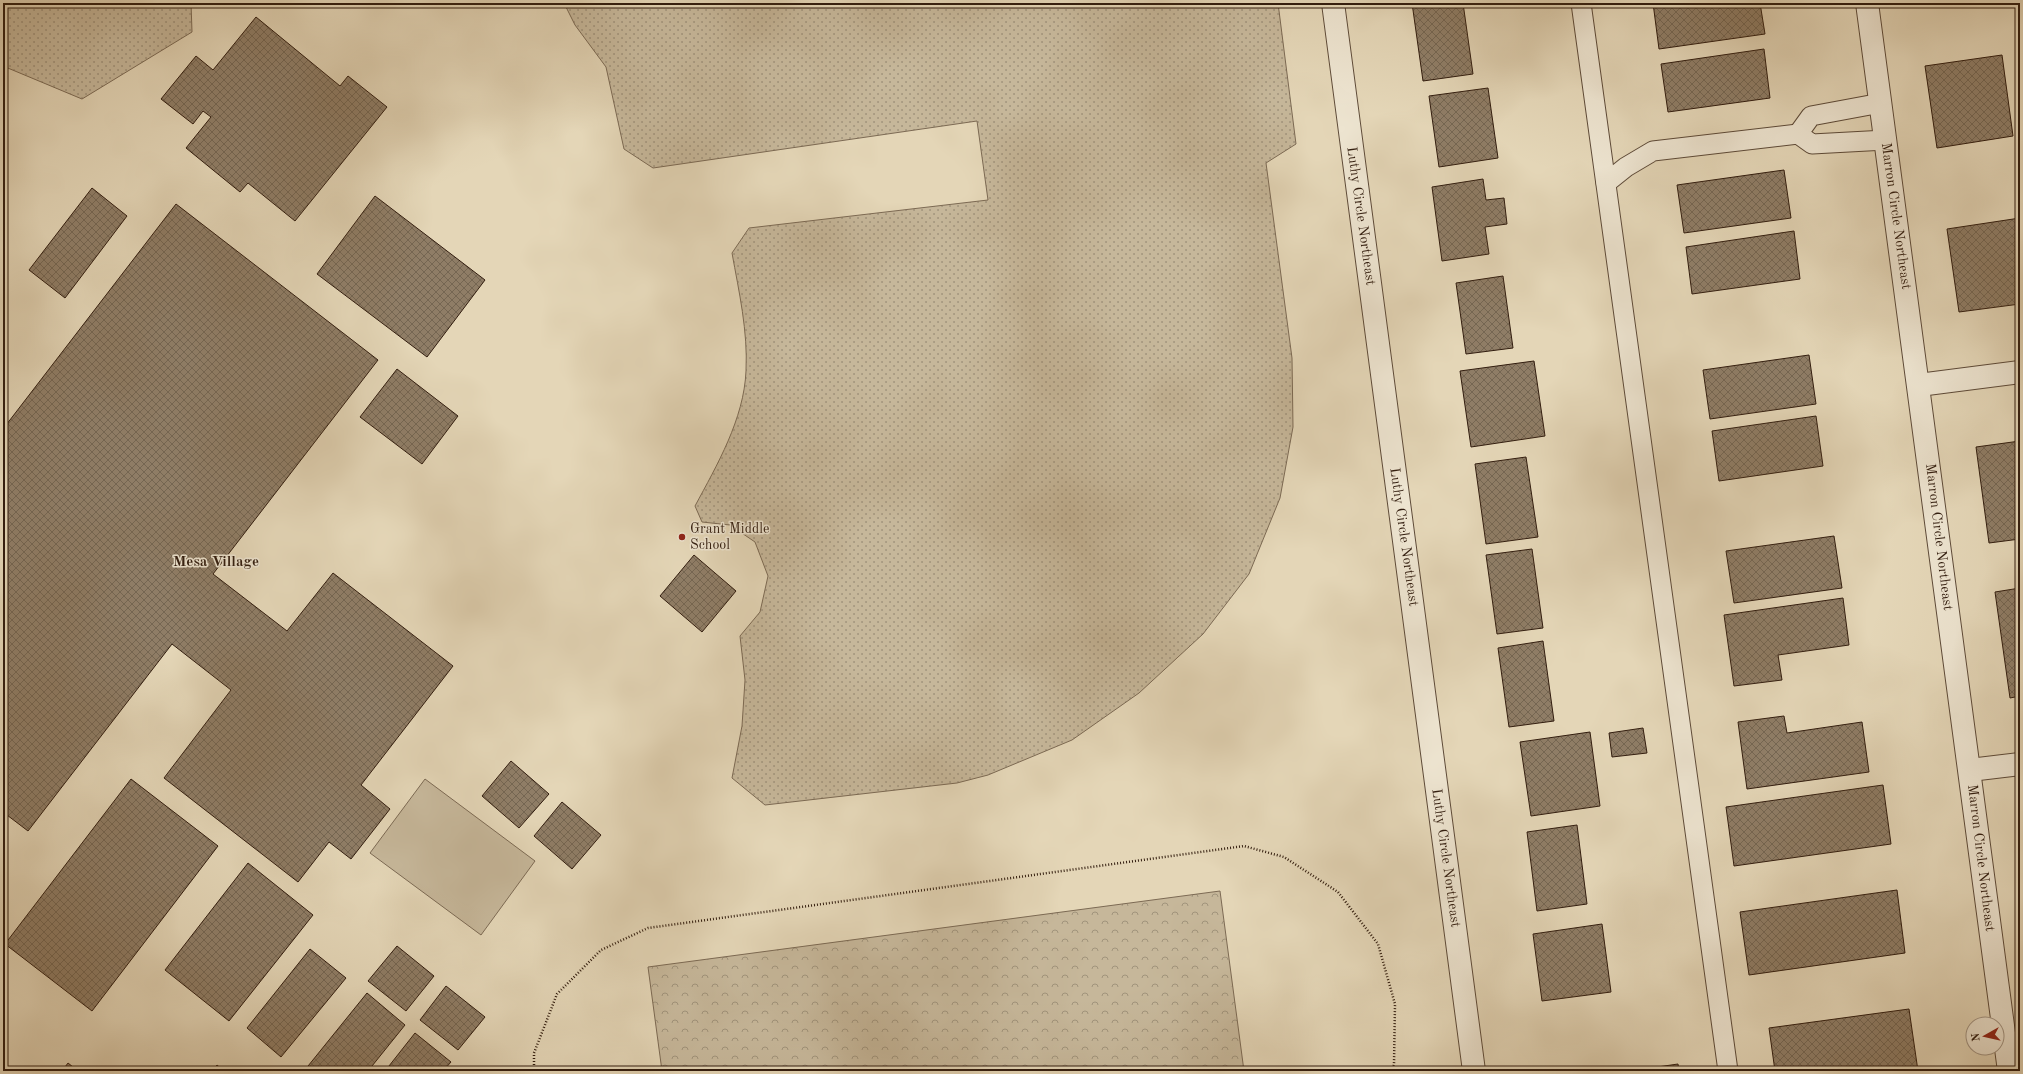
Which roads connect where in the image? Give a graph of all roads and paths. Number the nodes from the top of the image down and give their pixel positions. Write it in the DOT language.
graph roads {
  1 [pos="1333,3"];
  2 [pos="1581,3"];
  3 [pos="1867,3"];
  4 [pos="1881,103"];
  5 [pos="1798,134"];
  6 [pos="1886,140"];
  7 [pos="1606,183"];
  8 [pos="2020,372"];
  9 [pos="1919,385"];
  10 [pos="2020,764"];
  11 [pos="1970,770"];
  12 [pos="534,1071"];
  13 [pos="1391,1071"];
  14 [pos="1474,1071"];
  15 [pos="1728,1071"];
  16 [pos="2008,1071"];
  1 -- 14 [label="street, Luthy Circle Northeast"];
  2 -- 7 [label="lane"];
  3 -- 4 [label="street, Marron Circle Northeast"];
  4 -- 5 [label="lane"];
  4 -- 6 [label="street, Marron Circle Northeast"];
  5 -- 6 [label="lane"];
  5 -- 7 [label="lane"];
  6 -- 9 [label="street, Marron Circle Northeast"];
  7 -- 15 [label="lane"];
  8 -- 9 [label="street"];
  9 -- 11 [label="street, Marron Circle Northeast"];
  10 -- 11 [label="street"];
  11 -- 16 [label="street, Marron Circle Northeast"];
  12 -- 13 [label="path"];
}
